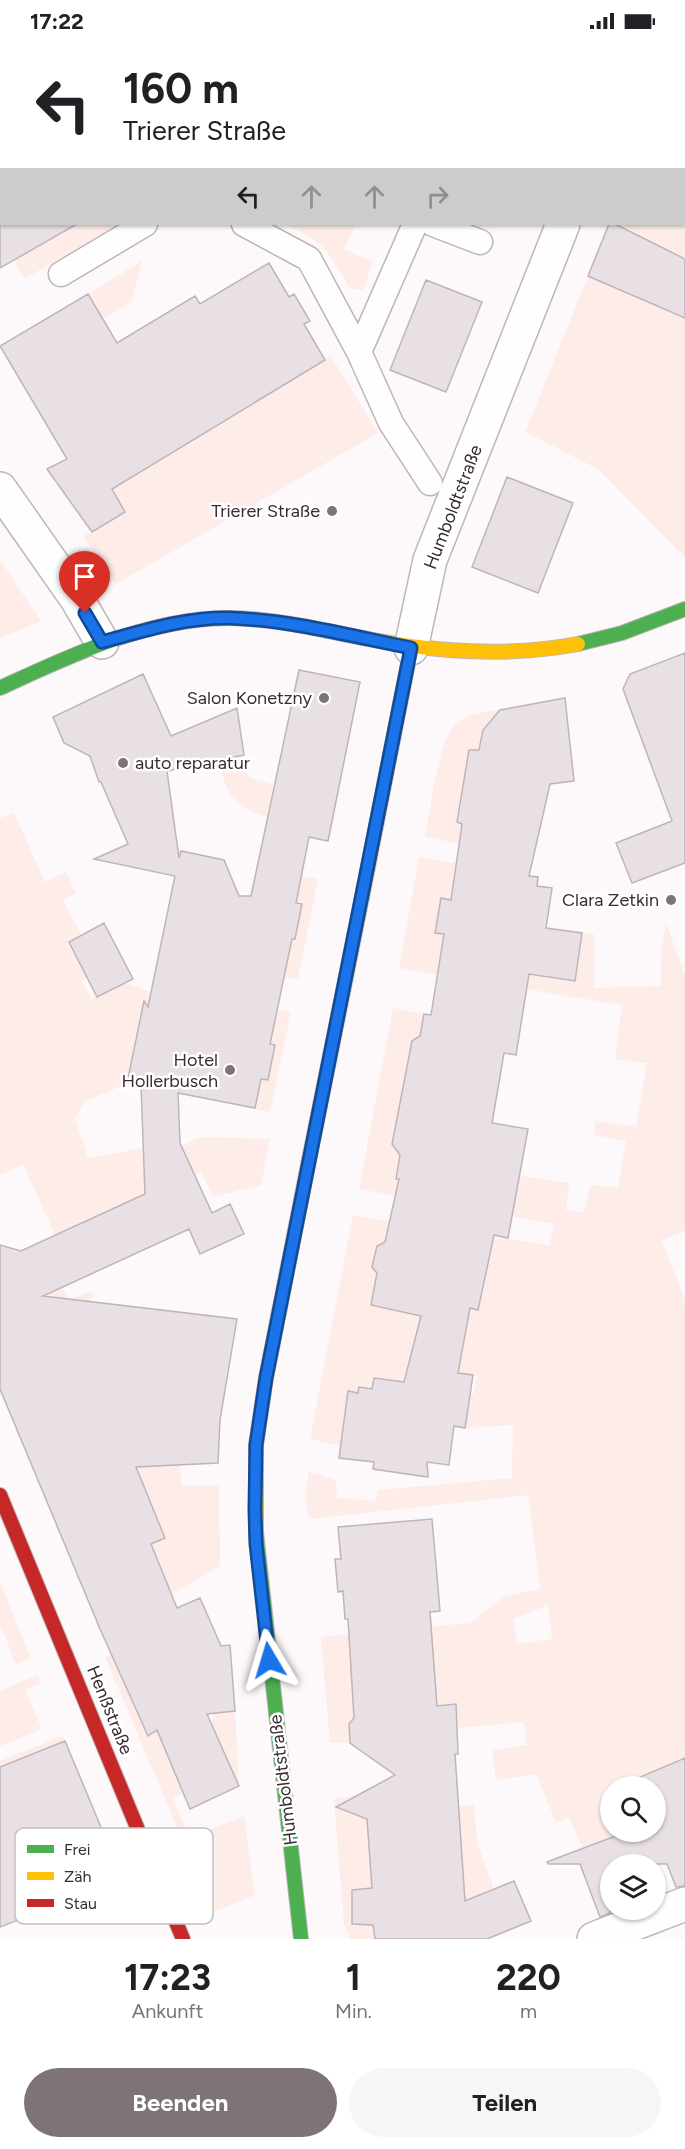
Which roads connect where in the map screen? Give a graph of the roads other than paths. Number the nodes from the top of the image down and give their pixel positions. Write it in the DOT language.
graph roads {
  1 [pos="143,225"];
  2 [pos="246,225"];
  3 [pos="415,225"];
  4 [pos="436,225"];
  5 [pos="563,225"];
  6 [pos="480,242"];
  7 [pos="61,274"];
  8 [pos="359,352"];
  9 [pos="430,483"];
  10 [pos="0,489"];
  11 [pos="685,609"];
  12 [pos="102,642"];
  13 [pos="411,648"];
  14 [pos="0,688"];
  15 [pos="0,1495"];
  16 [pos="138,1828"];
  17 [pos="685,1904"];
  18 [pos="177,1924"];
  19 [pos="183,1939"];
  20 [pos="301,1939"];
  21 [pos="594,1939"];
  1 -- 7 [label="lane"];
  2 -- 8 [label="lane"];
  3 -- 8 [label="lane"];
  4 -- 6 [label="lane"];
  5 -- 13 [label="street, Humboldtstraße"];
  8 -- 9 [label="lane"];
  10 -- 12 [label="street"];
  11 -- 13 [label="street"];
  12 -- 13 [label="street"];
  12 -- 14 [label="street"];
  13 -- 20 [label="street, Humboldtstraße"];
  15 -- 16 [label="street, Henßstraße"];
  17 -- 21 [label="street"];
  18 -- 19 [label="street, Henßstraße"];
}
